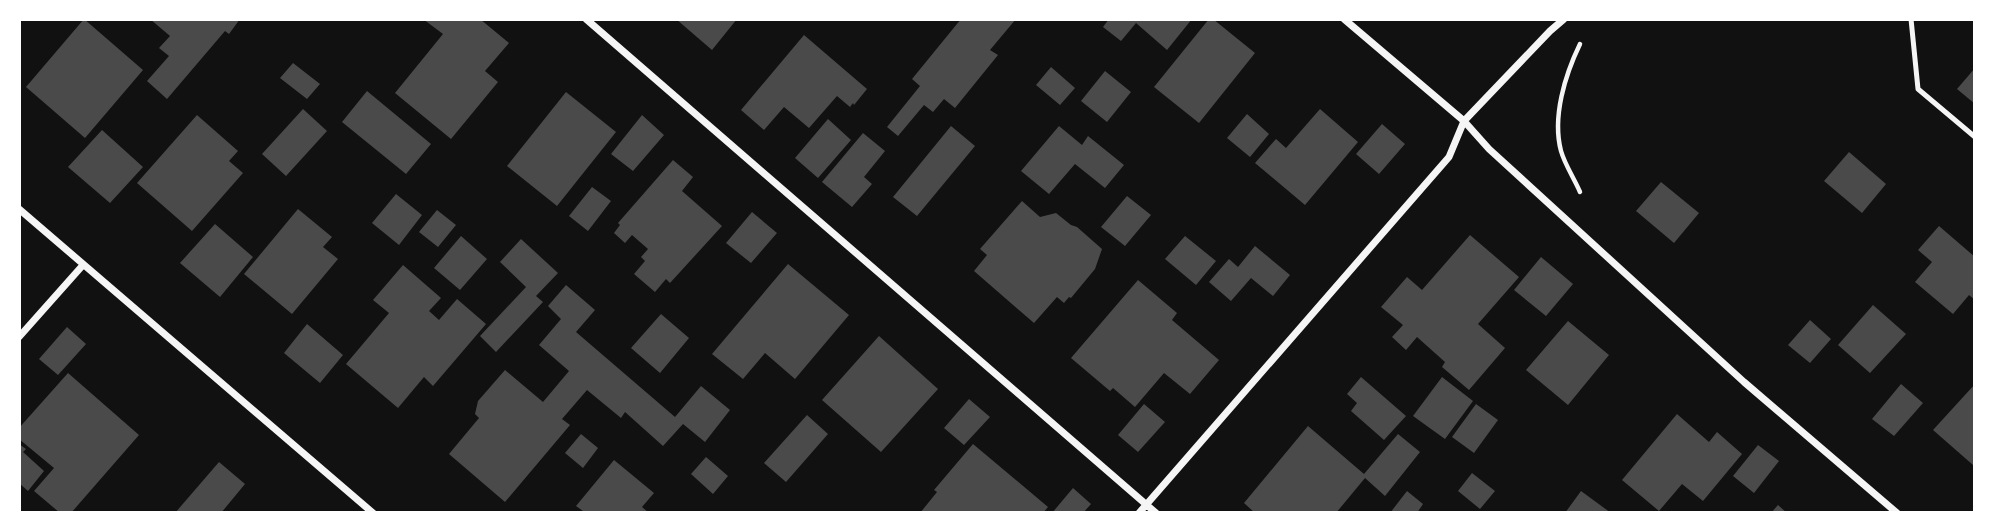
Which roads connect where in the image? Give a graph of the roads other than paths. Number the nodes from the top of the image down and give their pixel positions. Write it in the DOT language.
graph roads {
  1 [pos="586,19"];
  2 [pos="1344,19"];
  3 [pos="1564,19"];
  4 [pos="1910,19"];
  5 [pos="1464,121"];
  6 [pos="1975,137"];
  7 [pos="19,209"];
  8 [pos="83,265"];
  9 [pos="19,337"];
  10 [pos="1146,504"];
  11 [pos="373,513"];
  12 [pos="1139,513"];
  13 [pos="1156,513"];
  14 [pos="1897,513"];
  1 -- 10 [label="street"];
  2 -- 5 [label="street"];
  3 -- 5 [label="street"];
  4 -- 6 [label="lane"];
  5 -- 10 [label="street"];
  5 -- 14 [label="street"];
  7 -- 8 [label="street"];
  8 -- 9 [label="street"];
  8 -- 11 [label="street"];
  10 -- 12 [label="street"];
  10 -- 13 [label="street"];
}
